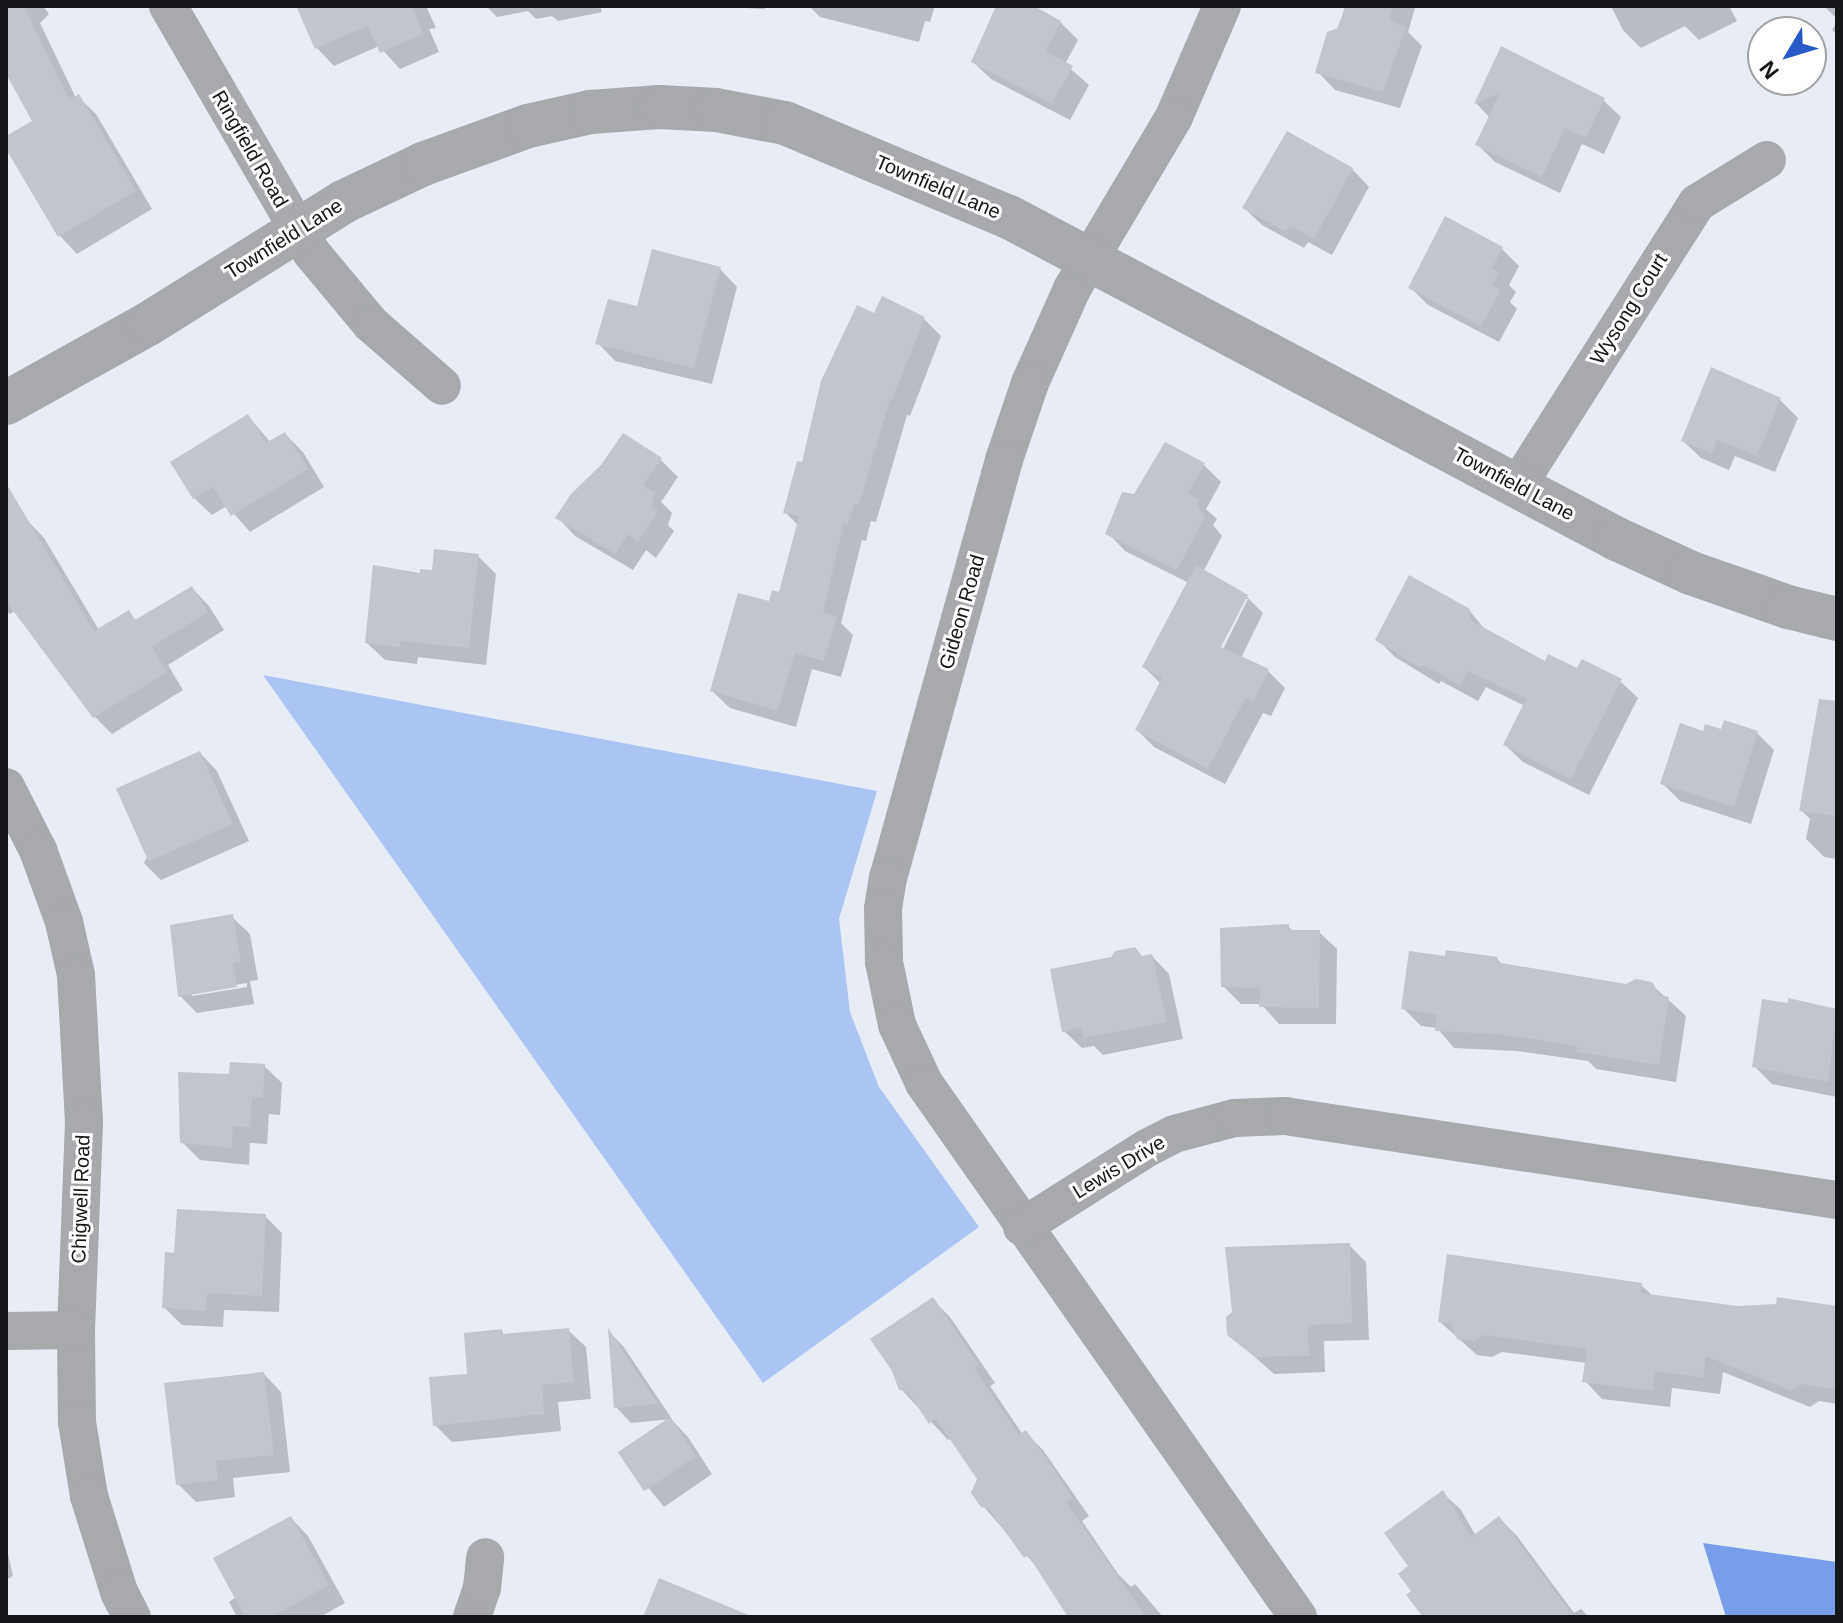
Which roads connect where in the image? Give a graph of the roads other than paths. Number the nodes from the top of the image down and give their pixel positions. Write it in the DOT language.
graph roads {
  1 [pos="168,6"];
  2 [pos="1222,6"];
  3 [pos="1767,160"];
  4 [pos="297,231"];
  5 [pos="1089,259"];
  6 [pos="442,386"];
  7 [pos="14,398"];
  8 [pos="1518,485"];
  9 [pos="1837,619"];
  10 [pos="6,787"];
  11 [pos="1837,1200"];
  12 [pos="1022,1227"];
  13 [pos="76,1330"];
  14 [pos="6,1331"];
  15 [pos="485,1557"];
  16 [pos="132,1617"];
  17 [pos="472,1617"];
  18 [pos="1298,1617"];
  1 -- 4 [label="street, Ringfield Road"];
  2 -- 5 [label="street, Gideon Road"];
  3 -- 8 [label="street, Wysong Court"];
  4 -- 5 [label="street, Townfield Lane"];
  4 -- 6 [label="street, Ringfield Road"];
  4 -- 7 [label="street, Townfield Lane"];
  5 -- 8 [label="street, Townfield Lane"];
  5 -- 12 [label="street, Gideon Road"];
  8 -- 9 [label="street, Townfield Lane"];
  10 -- 13 [label="street, Chigwell Road"];
  11 -- 12 [label="street, Lewis Drive"];
  12 -- 18 [label="street"];
  13 -- 14 [label="street"];
  13 -- 16 [label="street, Chigwell Road"];
  15 -- 17 [label="street"];
}
